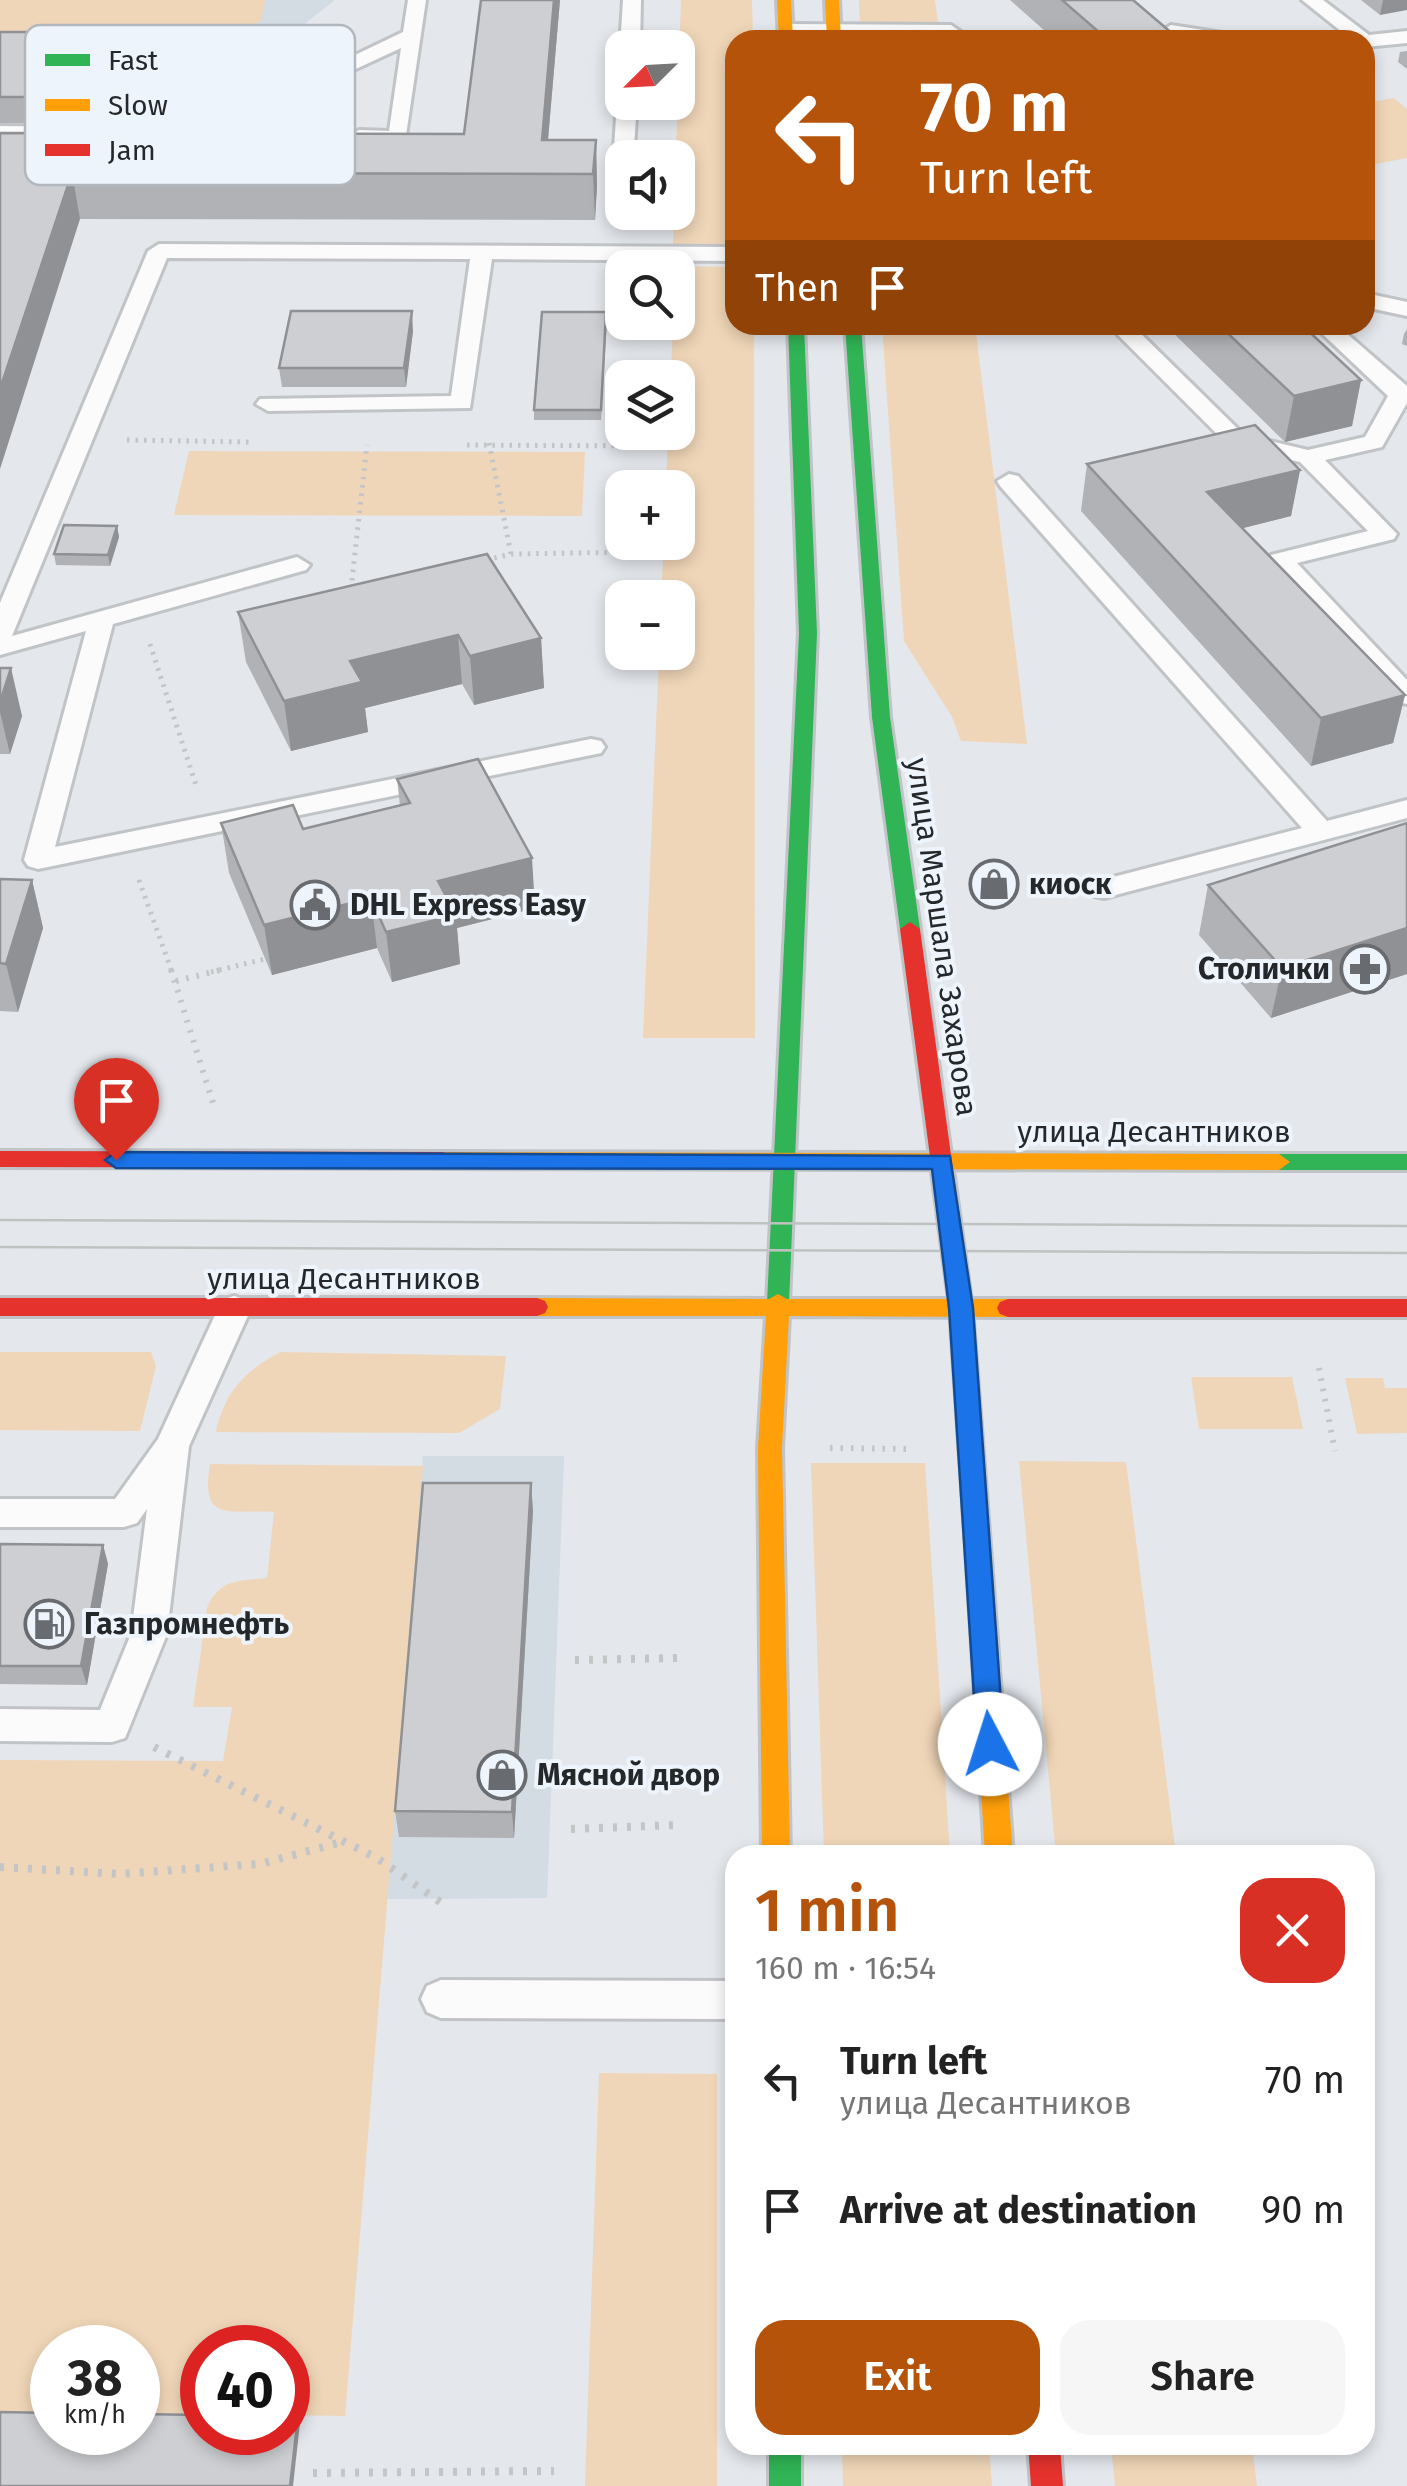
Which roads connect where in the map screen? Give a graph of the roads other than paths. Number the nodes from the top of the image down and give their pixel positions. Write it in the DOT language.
graph roads {
  1 [pos="417,0"];
  2 [pos="632,0"];
  3 [pos="784,0"];
  4 [pos="832,0"];
  5 [pos="1311,0"];
  6 [pos="631,30"];
  7 [pos="786,30"];
  8 [pos="834,30"];
  9 [pos="1351,30"];
  10 [pos="413,35"];
  11 [pos="1407,36"];
  12 [pos="1375,40"];
  13 [pos="355,62"];
  14 [pos="355,137"];
  15 [pos="482,252"];
  16 [pos="725,254"];
  17 [pos="1375,302"];
  18 [pos="1407,309"];
  19 [pos="796,335"];
  20 [pos="854,335"];
  21 [pos="1128,335"];
  22 [pos="1336,335"];
  23 [pos="1404,394"];
  24 [pos="268,404"];
  25 [pos="1308,457"];
  26 [pos="1009,481"];
  27 [pos="297,565"];
  28 [pos="102,618"];
  29 [pos="0,634"];
  30 [pos="0,647"];
  31 [pos="1407,696"];
  32 [pos="590,747"];
  33 [pos="1407,809"];
  34 [pos="1321,832"];
  35 [pos="1104,889"];
  36 [pos="0,1159"];
  37 [pos="787,1160"];
  38 [pos="942,1162"];
  39 [pos="1407,1162"];
  40 [pos="0,1307"];
  41 [pos="780,1308"];
  42 [pos="961,1308"];
  43 [pos="1407,1308"];
  44 [pos="234,1309"];
  45 [pos="172,1446"];
  46 [pos="0,1513"];
  47 [pos="0,1724"];
  48 [pos="776,1845"];
  49 [pos="998,1845"];
  50 [pos="441,1998"];
  51 [pos="725,2000"];
  52 [pos="785,2455"];
  53 [pos="1045,2455"];
  54 [pos="785,2486"];
  55 [pos="1047,2486"];
  1 -- 10 [label="lane"];
  2 -- 6 [label="lane"];
  3 -- 7 [label="street"];
  4 -- 8 [label="street"];
  5 -- 9 [label="lane"];
  10 -- 13 [label="lane"];
  10 -- 14 [label="lane"];
  11 -- 12 [label="lane"];
  15 -- 16 [label="lane"];
  15 -- 24 [label="lane"];
  15 -- 29 [label="lane"];
  17 -- 18 [label="lane"];
  19 -- 37 [label="street"];
  20 -- 38 [label="street, улица Маршала Захарова"];
  21 -- 25 [label="lane"];
  22 -- 23 [label="lane"];
  23 -- 25 [label="lane"];
  25 -- 31 [label="lane"];
  26 -- 34 [label="lane"];
  27 -- 28 [label="lane"];
  28 -- 30 [label="lane"];
  28 -- 32 [label="lane"];
  33 -- 34 [label="lane"];
  34 -- 35 [label="lane"];
  36 -- 37 [label="street, улица Десантников"];
  37 -- 38 [label="street, улица Десантников"];
  37 -- 41 [label="street"];
  38 -- 39 [label="street, улица Десантников"];
  38 -- 42 [label="street, улица Маршала Захарова"];
  40 -- 44 [label="street, улица Десантников"];
  41 -- 42 [label="street, улица Десантников"];
  41 -- 44 [label="street, улица Десантников"];
  41 -- 48 [label="street"];
  42 -- 43 [label="street, улица Десантников"];
  42 -- 49 [label="street, улица Маршала Захарова"];
  44 -- 45 [label="lane"];
  45 -- 46 [label="lane"];
  45 -- 47 [label="lane"];
  50 -- 51 [label="lane"];
  52 -- 54 [label="street"];
  53 -- 55 [label="street"];
}
